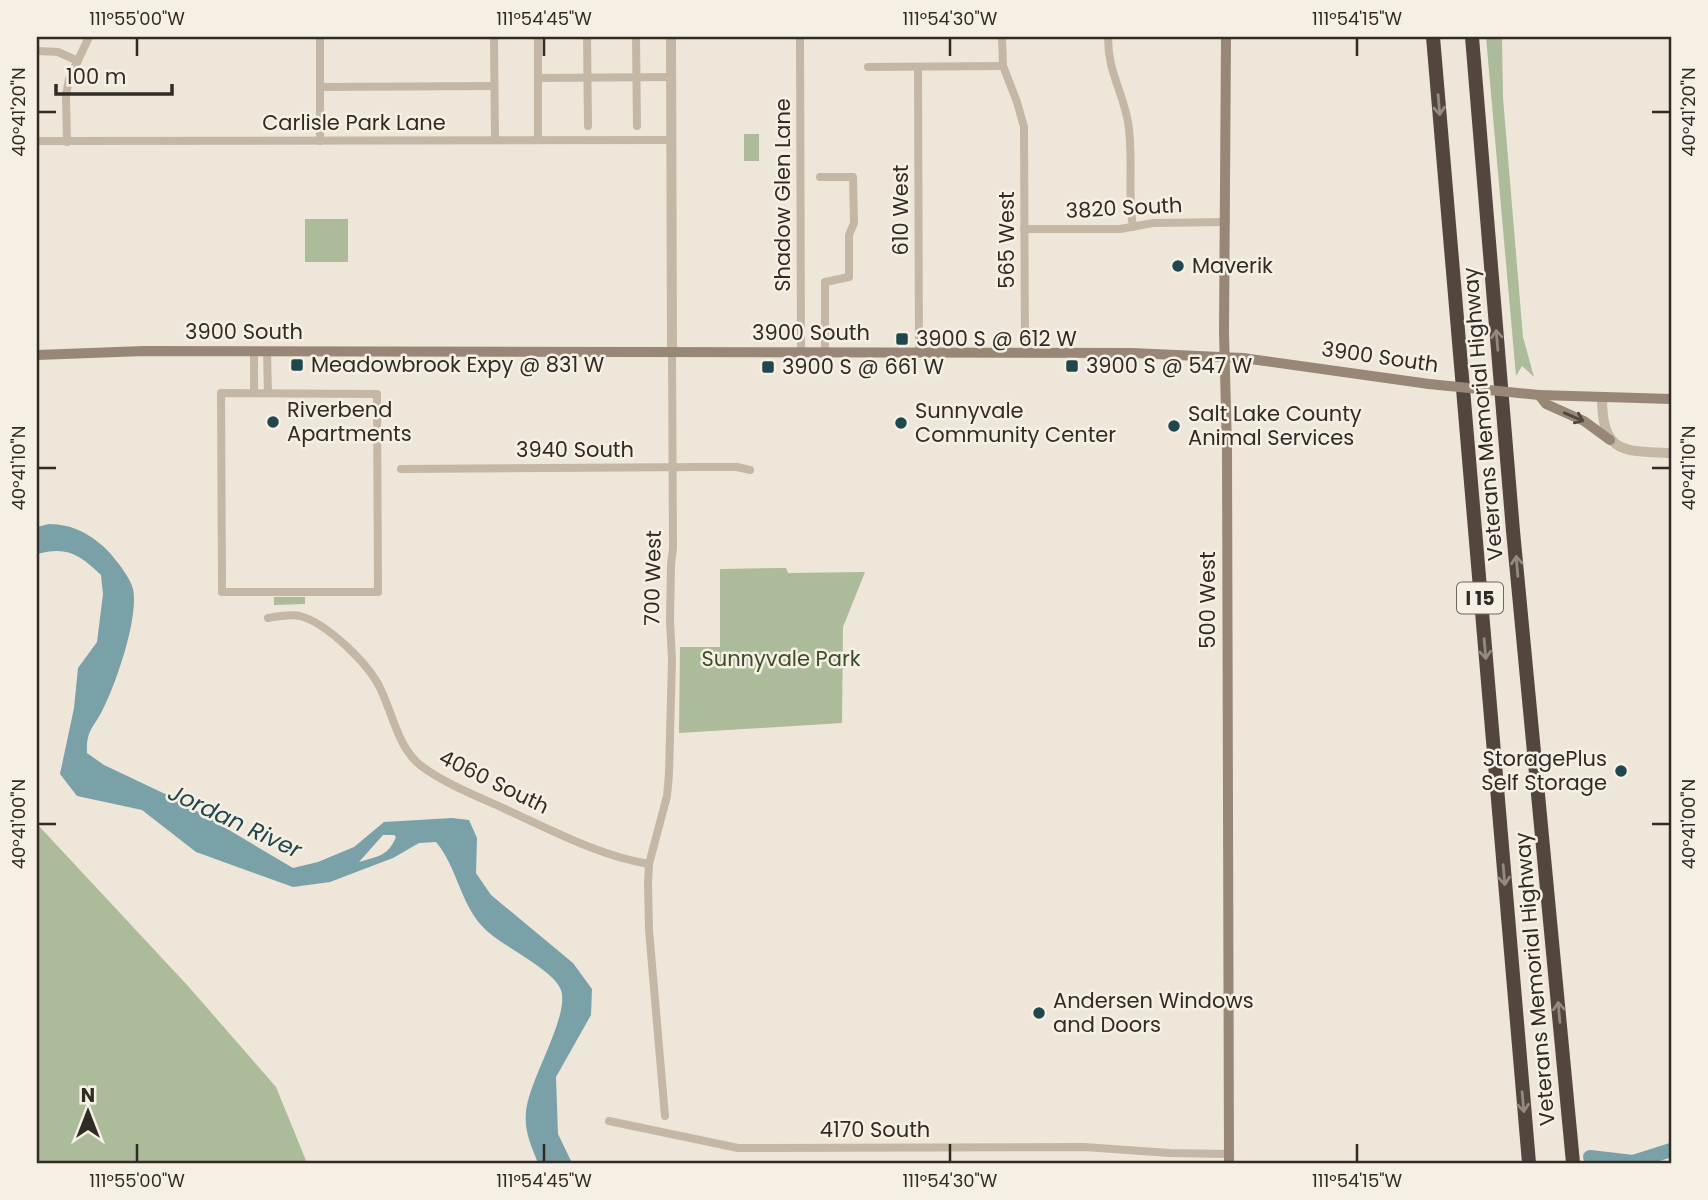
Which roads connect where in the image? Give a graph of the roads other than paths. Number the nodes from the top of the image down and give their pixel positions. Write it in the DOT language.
graph roads {
  1 [pos="89,37"];
  2 [pos="320,37"];
  3 [pos="494,37"];
  4 [pos="538,37"];
  5 [pos="587,37"];
  6 [pos="636,37"];
  7 [pos="671,37"];
  8 [pos="800,37"];
  9 [pos="1002,37"];
  10 [pos="1108,37"];
  11 [pos="1226,37"];
  12 [pos="1433,37"];
  13 [pos="1472,37"];
  14 [pos="37,51"];
  15 [pos="78,61"];
  16 [pos="1003,66"];
  17 [pos="868,67"];
  18 [pos="918,67"];
  19 [pos="671,77"];
  20 [pos="538,78"];
  21 [pos="587,78"];
  22 [pos="637,78"];
  23 [pos="494,86"];
  24 [pos="320,87"];
  25 [pos="587,126"];
  26 [pos="637,126"];
  27 [pos="495,140"];
  28 [pos="538,140"];
  29 [pos="671,140"];
  30 [pos="37,141"];
  31 [pos="320,141"];
  32 [pos="67,142"];
  33 [pos="820,177"];
  34 [pos="1226,222"];
  35 [pos="1133,227"];
  36 [pos="1024,229"];
  37 [pos="254,351"];
  38 [pos="267,351"];
  39 [pos="672,352"];
  40 [pos="801,353"];
  41 [pos="825,353"];
  42 [pos="919,353"];
  43 [pos="1025,353"];
  44 [pos="37,355"];
  45 [pos="1225,357"];
  46 [pos="254,393"];
  47 [pos="268,393"];
  48 [pos="1539,395"];
  49 [pos="1602,397"];
  50 [pos="1671,399"];
  51 [pos="1610,440"];
  52 [pos="1671,453"];
  53 [pos="672,467"];
  54 [pos="401,469"];
  55 [pos="750,470"];
  56 [pos="268,618"];
  57 [pos="649,864"];
  58 [pos="665,1116"];
  59 [pos="609,1121"];
  60 [pos="1229,1158"];
  61 [pos="1573,1160"];
  62 [pos="1528,1162"];
  1 -- 15 [label="street"];
  2 -- 24 [label="street"];
  3 -- 23 [label="street"];
  4 -- 20 [label="street"];
  5 -- 21 [label="street"];
  6 -- 22 [label="street"];
  7 -- 19 [label="street, 700 West"];
  8 -- 40 [label="street, Shadow Glen Lane"];
  9 -- 16 [label="street, 565 West"];
  10 -- 35 [label="street"];
  11 -- 34 [label="main road, 500 West"];
  12 -- 62 [label="highway, Veterans Memorial Highway / I 15, one-way"];
  61 -- 13 [label="highway, Veterans Memorial Highway / I 15, one-way"];
  14 -- 15 [label="street"];
  15 -- 32 [label="street"];
  16 -- 18 [label="street"];
  16 -- 36 [label="street, 565 West"];
  17 -- 18 [label="street"];
  18 -- 42 [label="street, 610 West"];
  19 -- 22 [label="street"];
  19 -- 29 [label="street, 700 West"];
  20 -- 21 [label="street"];
  20 -- 28 [label="street"];
  21 -- 22 [label="street"];
  21 -- 25 [label="street"];
  22 -- 26 [label="street"];
  23 -- 24 [label="street"];
  23 -- 27 [label="street"];
  24 -- 31 [label="street"];
  27 -- 28 [label="street, Carlisle Park Lane"];
  27 -- 31 [label="street, Carlisle Park Lane"];
  28 -- 29 [label="street, Carlisle Park Lane"];
  29 -- 39 [label="street, 700 West"];
  30 -- 32 [label="street, Carlisle Park Lane"];
  31 -- 32 [label="street, Carlisle Park Lane"];
  33 -- 41 [label="street"];
  34 -- 35 [label="street, 3820 South"];
  34 -- 45 [label="main road, 500 West"];
  35 -- 36 [label="street, 3820 South"];
  36 -- 43 [label="street, 565 West"];
  37 -- 38 [label="main road, 3900 South"];
  37 -- 44 [label="main road, 3900 South"];
  37 -- 46 [label="street"];
  38 -- 39 [label="main road, 3900 South"];
  38 -- 47 [label="street"];
  39 -- 40 [label="main road, 3900 South"];
  39 -- 53 [label="street, 700 West"];
  40 -- 41 [label="main road, 3900 South"];
  41 -- 42 [label="main road, 3900 South"];
  42 -- 43 [label="main road, 3900 South"];
  43 -- 45 [label="main road, 3900 South"];
  45 -- 48 [label="main road, 3900 South, bridge"];
  45 -- 60 [label="main road, 500 West"];
  46 -- 47 [label="street"];
  46 -- 47 [label="street"];
  48 -- 49 [label="main road, 3900 South"];
  48 -- 51 [label="main road, one-way"];
  49 -- 50 [label="main road, 3900 South"];
  49 -- 51 [label="street"];
  51 -- 52 [label="street"];
  53 -- 54 [label="street, 3940 South"];
  53 -- 55 [label="street, 3940 South"];
  53 -- 57 [label="street, 700 West"];
  56 -- 57 [label="street, 4060 South"];
  57 -- 58 [label="street, 700 West"];
  59 -- 60 [label="street, 4170 South"];
}
